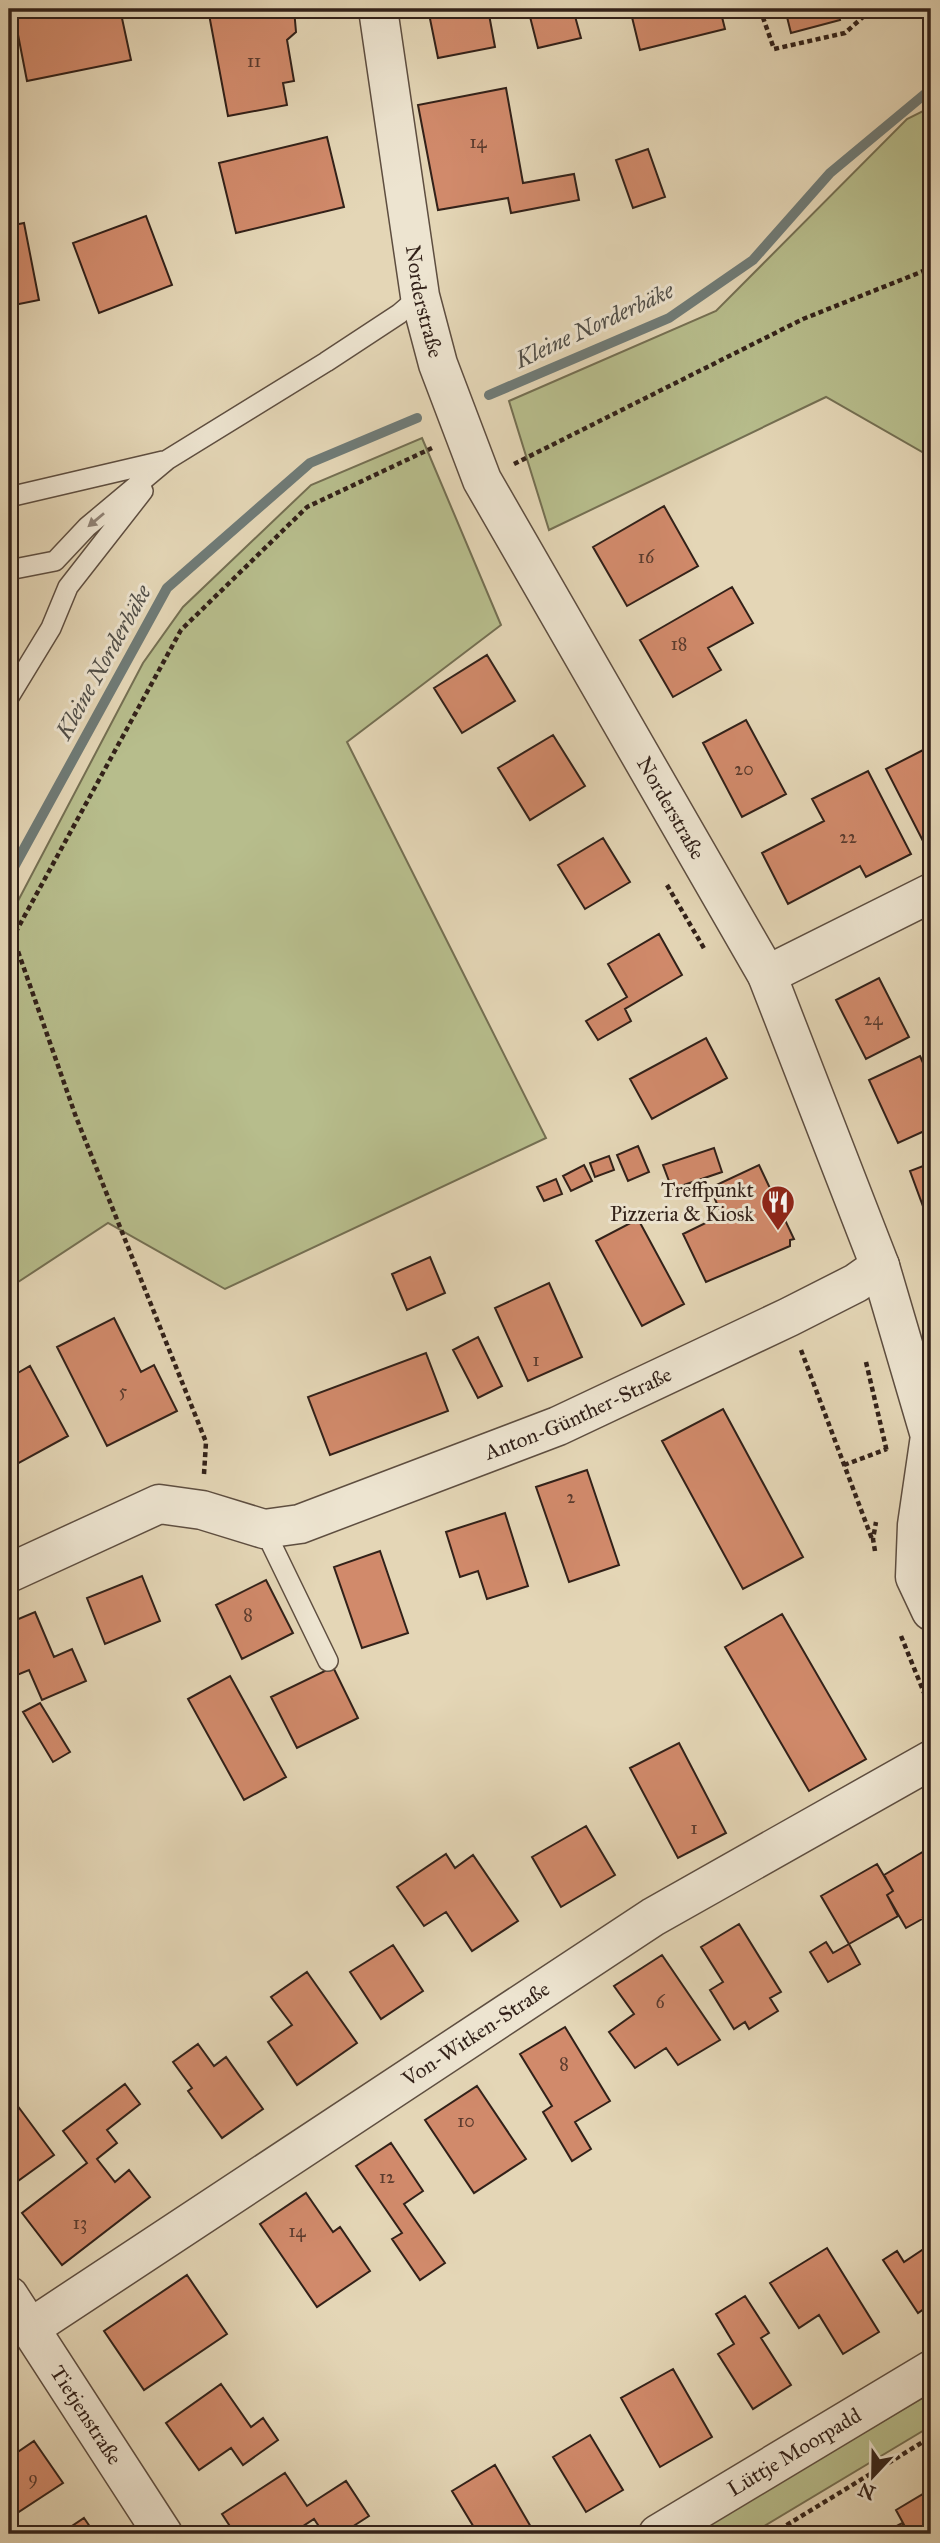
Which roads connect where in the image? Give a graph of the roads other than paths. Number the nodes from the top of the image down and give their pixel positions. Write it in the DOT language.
graph roads {
  1 [pos="378,9"];
  2 [pos="420,296"];
  3 [pos="167,460"];
  4 [pos="9,497"];
  5 [pos="9,570"];
  6 [pos="9,697"];
  7 [pos="931,893"];
  8 [pos="767,975"];
  9 [pos="880,1266"];
  10 [pos="924,1522"];
  11 [pos="264,1529"];
  12 [pos="9,1573"];
  13 [pos="914,1617"];
  14 [pos="328,1661"];
  15 [pos="931,1760"];
  16 [pos="9,2296"];
  17 [pos="32,2328"];
  18 [pos="931,2370"];
  19 [pos="163,2534"];
  20 [pos="657,2534"];
  1 -- 2 [label="street, Norderstraße"];
  2 -- 3 [label="lane"];
  2 -- 8 [label="street, Norderstraße"];
  3 -- 4 [label="lane"];
  3 -- 5 [label="lane, one-way"];
  3 -- 6 [label="lane"];
  7 -- 8 [label="street"];
  8 -- 9 [label="street, Norderstraße"];
  9 -- 10 [label="street, Norderstraße"];
  9 -- 11 [label="street, Anton-Günther-Straße"];
  10 -- 13 [label="street, Norderstraße"];
  11 -- 12 [label="street, Anton-Günther-Straße"];
  11 -- 14 [label="lane"];
  15 -- 17 [label="street, Von-Witken-Straße"];
  16 -- 17 [label="street, Tietjenstraße"];
  17 -- 19 [label="street, Tietjenstraße"];
  18 -- 20 [label="street, Lüttje Moorpadd"];
}
